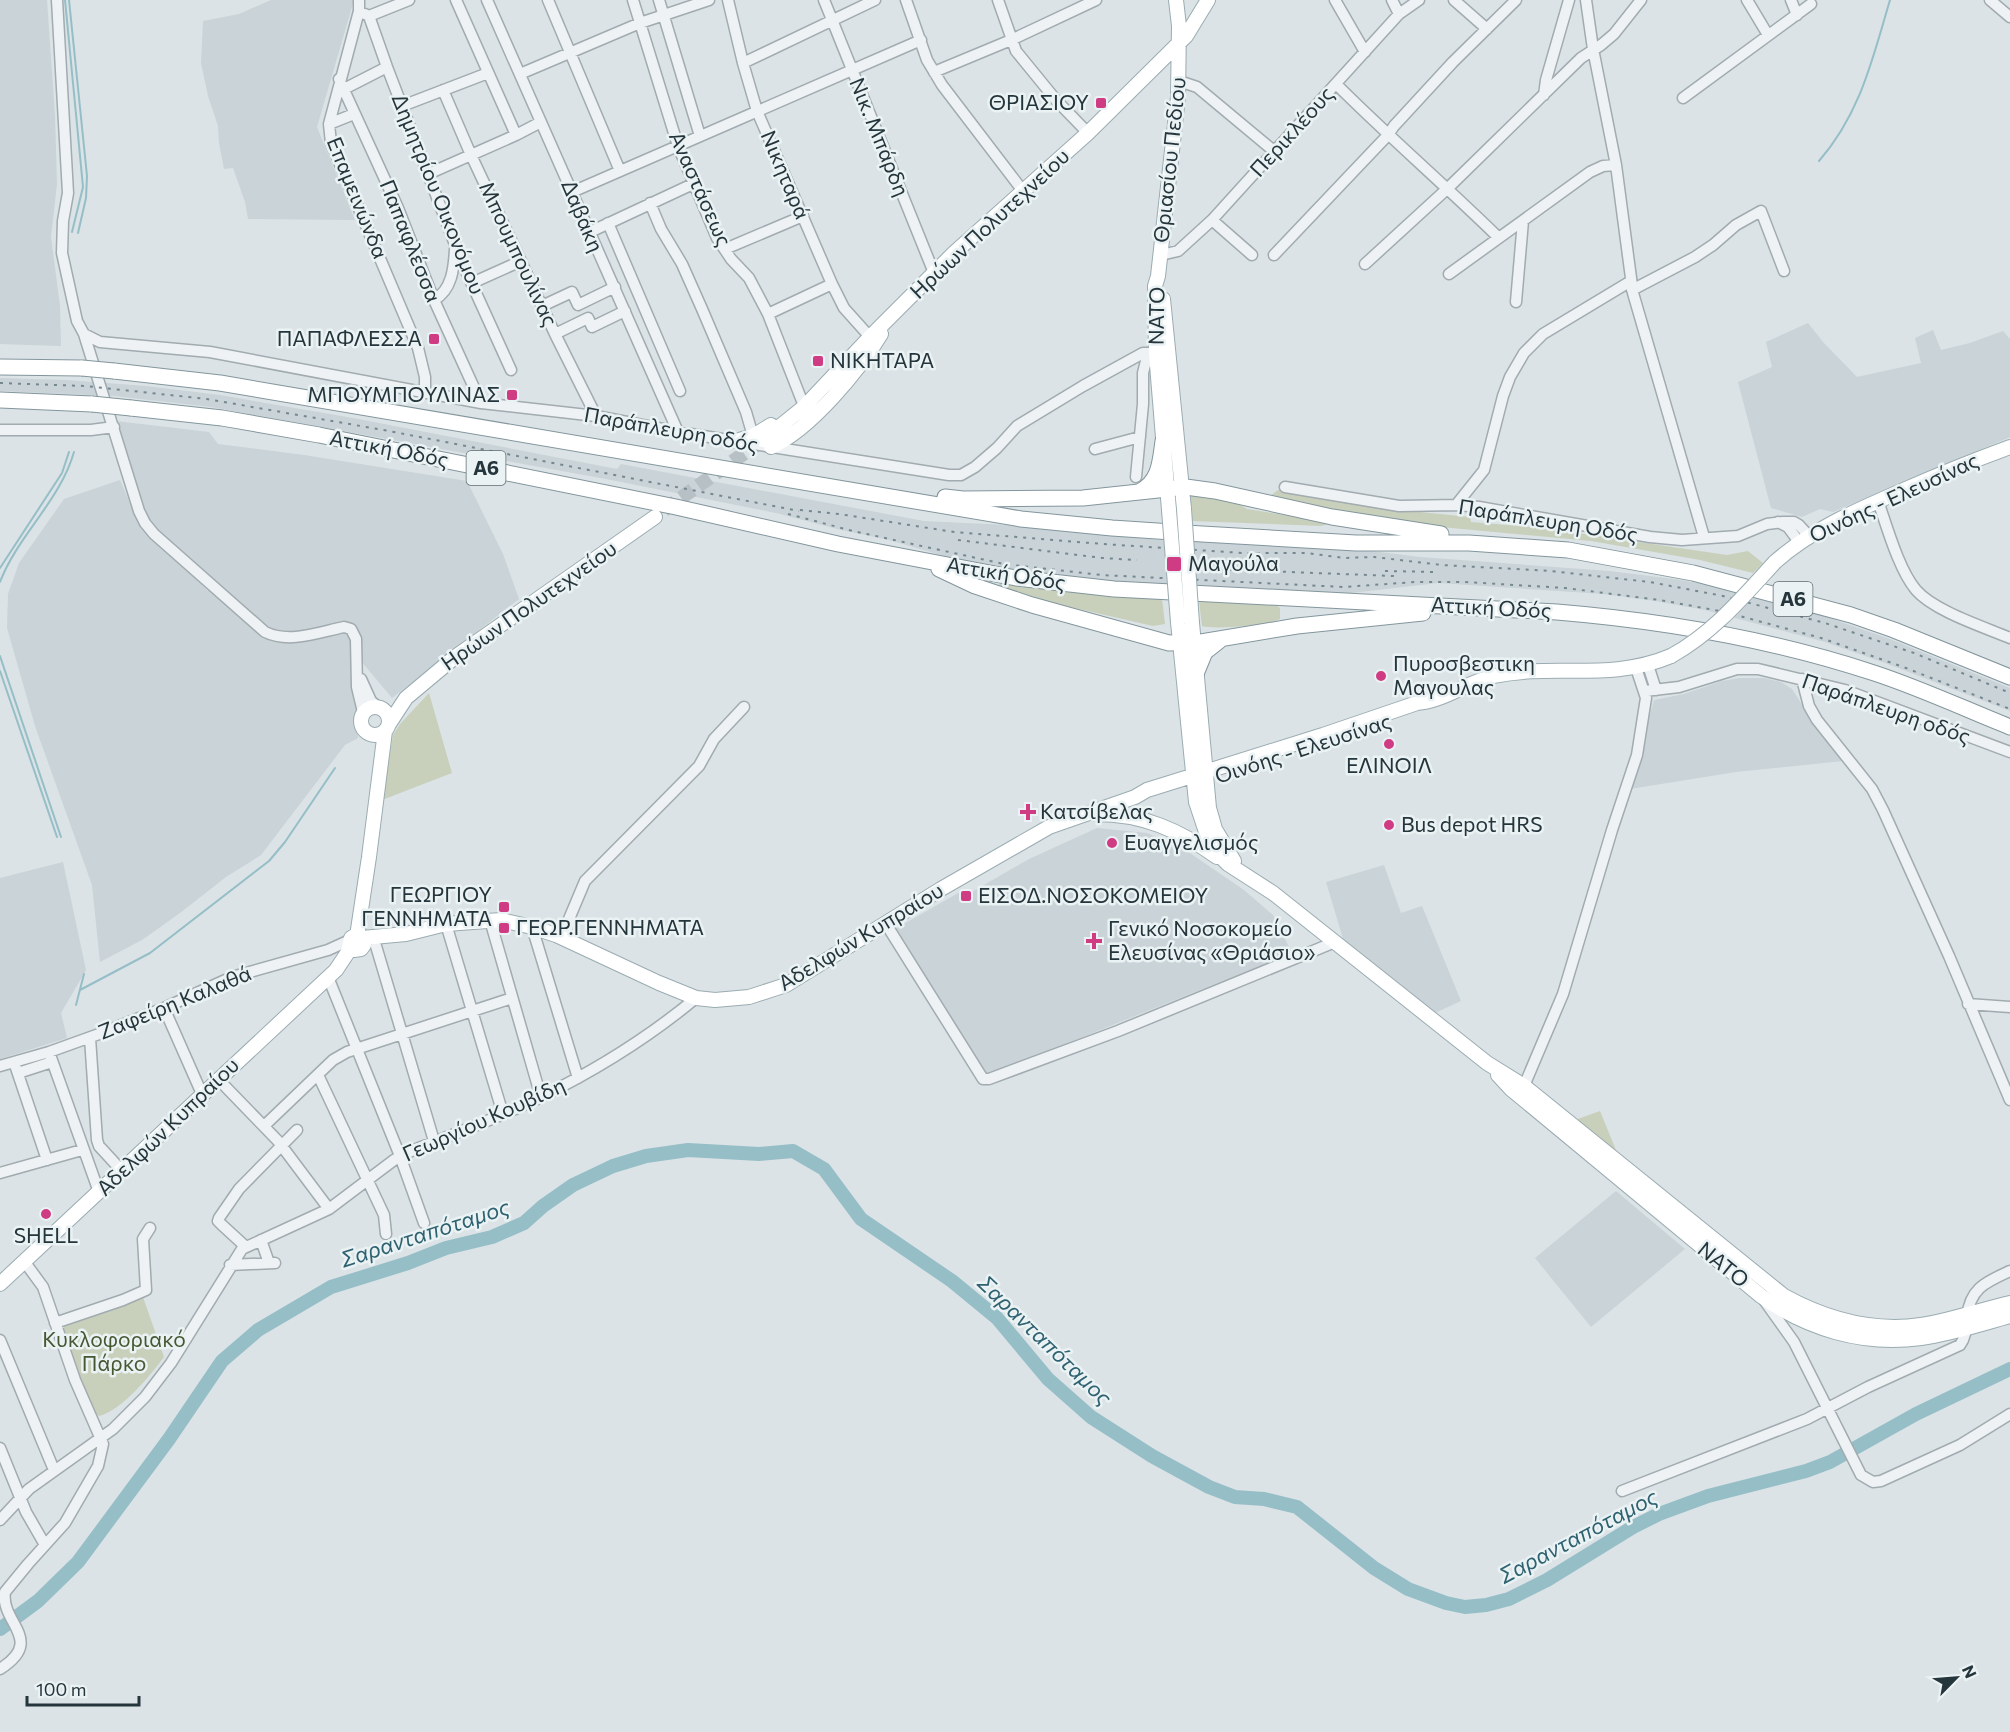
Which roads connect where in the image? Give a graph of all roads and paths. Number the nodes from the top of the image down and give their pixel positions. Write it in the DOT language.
graph roads {
  1 [pos="57,0"];
  2 [pos="409,0"];
  3 [pos="456,0"];
  4 [pos="487,0"];
  5 [pos="548,0"];
  6 [pos="633,0"];
  7 [pos="659,0"];
  8 [pos="709,0"];
  9 [pos="728,0"];
  10 [pos="824,0"];
  11 [pos="875,0"];
  12 [pos="906,0"];
  13 [pos="998,0"];
  14 [pos="1096,0"];
  15 [pos="1170,0"];
  16 [pos="1176,0"];
  17 [pos="1208,0"];
  18 [pos="1335,0"];
  19 [pos="1392,0"];
  20 [pos="1419,0"];
  21 [pos="1454,0"];
  22 [pos="1516,0"];
  23 [pos="1569,0"];
  24 [pos="1586,0"];
  25 [pos="1641,0"];
  26 [pos="1747,0"];
  27 [pos="1791,0"];
  28 [pos="1990,0"];
  29 [pos="1811,4"];
  30 [pos="359,5"];
  31 [pos="664,14"];
  32 [pos="1399,14"];
  33 [pos="1797,15"];
  34 [pos="2009,15"];
  35 [pos="369,16"];
  36 [pos="833,21"];
  37 [pos="640,23"];
  38 [pos="1487,29"];
  39 [pos="1768,35"];
  40 [pos="921,40"];
  41 [pos="1011,40"];
  42 [pos="1179,43"];
  43 [pos="1593,49"];
  44 [pos="1365,52"];
  45 [pos="568,53"];
  46 [pos="743,63"];
  47 [pos="387,68"];
  48 [pos="852,70"];
  49 [pos="488,72"];
  50 [pos="934,72"];
  51 [pos="519,74"];
  52 [pos="1179,81"];
  53 [pos="342,84"];
  54 [pos="1336,84"];
  55 [pos="443,90"];
  56 [pos="1544,95"];
  57 [pos="1683,98"];
  58 [pos="402,106"];
  59 [pos="757,111"];
  60 [pos="354,114"];
  61 [pos="541,122"];
  62 [pos="329,124"];
  63 [pos="1088,133"];
  64 [pos="516,135"];
  65 [pos="1388,135"];
  66 [pos="700,136"];
  67 [pos="678,146"];
  68 [pos="1275,152"];
  69 [pos="471,155"];
  70 [pos="1616,165"];
  71 [pos="620,171"];
  72 [pos="428,174"];
  73 [pos="695,183"];
  74 [pos="1448,188"];
  75 [pos="1023,191"];
  76 [pos="572,192"];
  77 [pos="651,203"];
  78 [pos="803,216"];
  79 [pos="1212,219"];
  80 [pos="1523,221"];
  81 [pos="608,223"];
  82 [pos="590,232"];
  83 [pos="1499,238"];
  84 [pos="455,243"];
  85 [pos="725,249"];
  86 [pos="1161,255"];
  87 [pos="1252,255"];
  88 [pos="1274,255"];
  89 [pos="521,261"];
  90 [pos="1365,264"];
  91 [pos="1784,271"];
  92 [pos="934,273"];
  93 [pos="1449,274"];
  94 [pos="1158,276"];
  95 [pos="472,283"];
  96 [pos="832,285"];
  97 [pos="1632,285"];
  98 [pos="615,287"];
  99 [pos="434,300"];
  100 [pos="1516,302"];
  101 [pos="542,306"];
  102 [pos="625,311"];
  103 [pos="768,314"];
  104 [pos="892,317"];
  105 [pos="83,332"];
  106 [pos="555,334"];
  107 [pos="870,337"];
  108 [pos="1152,353"];
  109 [pos="0,367"];
  110 [pos="511,370"];
  111 [pos="680,391"];
  112 [pos="425,393"];
  113 [pos="0,400"];
  114 [pos="802,401"];
  115 [pos="481,403"];
  116 [pos="596,416"];
  117 [pos="114,427"];
  118 [pos="0,430"];
  119 [pos="678,432"];
  120 [pos="792,434"];
  121 [pos="1140,437"];
  122 [pos="736,441"];
  123 [pos="762,441"];
  124 [pos="1163,441"];
  125 [pos="2010,447"];
  126 [pos="1095,449"];
  127 [pos="791,451"];
  128 [pos="1138,484"];
  129 [pos="1285,487"];
  130 [pos="1175,488"];
  131 [pos="868,493"];
  132 [pos="1878,501"];
  133 [pos="1456,505"];
  134 [pos="655,517"];
  135 [pos="1704,537"];
  136 [pos="1804,539"];
  137 [pos="1469,543"];
  138 [pos="929,562"];
  139 [pos="1517,610"];
  140 [pos="1185,622"];
  141 [pos="2010,638"];
  142 [pos="1224,639"];
  143 [pos="1187,643"];
  144 [pos="1642,666"];
  145 [pos="357,670"];
  146 [pos="1196,674"];
  147 [pos="2010,676"];
  148 [pos="1802,679"];
  149 [pos="1656,690"];
  150 [pos="1645,691"];
  151 [pos="406,698"];
  152 [pos="1432,701"];
  153 [pos="744,707"];
  154 [pos="379,708"];
  155 [pos="363,712"];
  156 [pos="2010,727"];
  157 [pos="387,728"];
  158 [pos="371,735"];
  159 [pos="1203,749"];
  160 [pos="2010,752"];
  161 [pos="1226,766"];
  162 [pos="380,769"];
  163 [pos="1199,779"];
  164 [pos="1085,814"];
  165 [pos="1228,864"];
  166 [pos="1253,879"];
  167 [pos="490,920"];
  168 [pos="446,924"];
  169 [pos="886,924"];
  170 [pos="532,927"];
  171 [pos="566,939"];
  172 [pos="1335,942"];
  173 [pos="359,943"];
  174 [pos="328,950"];
  175 [pos="332,974"];
  176 [pos="696,998"];
  177 [pos="512,999"];
  178 [pos="1968,1004"];
  179 [pos="2010,1007"];
  180 [pos="164,1008"];
  181 [pos="471,1012"];
  182 [pos="401,1034"];
  183 [pos="90,1038"];
  184 [pos="357,1048"];
  185 [pos="51,1057"];
  186 [pos="1487,1063"];
  187 [pos="0,1066"];
  188 [pos="16,1068"];
  189 [pos="318,1075"];
  190 [pos="218,1078"];
  191 [pos="578,1078"];
  192 [pos="1524,1086"];
  193 [pos="202,1094"];
  194 [pos="541,1097"];
  195 [pos="2010,1101"];
  196 [pos="503,1114"];
  197 [pos="264,1126"];
  198 [pos="297,1130"];
  199 [pos="434,1141"];
  200 [pos="282,1147"];
  201 [pos="82,1150"];
  202 [pos="400,1156"];
  203 [pos="47,1160"];
  204 [pos="122,1171"];
  205 [pos="0,1173"];
  206 [pos="368,1180"];
  207 [pos="99,1192"];
  208 [pos="329,1209"];
  209 [pos="424,1223"];
  210 [pos="150,1228"];
  211 [pos="386,1234"];
  212 [pos="261,1240"];
  213 [pos="246,1247"];
  214 [pos="24,1261"];
  215 [pos="230,1266"];
  216 [pos="2010,1271"];
  217 [pos="0,1284"];
  218 [pos="1761,1296"];
  219 [pos="2010,1303"];
  220 [pos="1967,1314"];
  221 [pos="2010,1316"];
  222 [pos="55,1323"];
  223 [pos="1966,1328"];
  224 [pos="0,1340"];
  225 [pos="1828,1407"];
  226 [pos="2010,1414"];
  227 [pos="101,1437"];
  228 [pos="0,1448"];
  229 [pos="54,1470"];
  230 [pos="1623,1491"];
  231 [pos="20,1498"];
  232 [pos="0,1520"];
  233 [pos="45,1545"];
  234 [pos="3,1594"];
  235 [pos="0,1670"];
  1 -- 105 [label="street"];
  2 -- 35 [label="street"];
  3 -- 49 [label="street"];
  4 -- 51 [label="street, Δαβάκη"];
  5 -- 45 [label="street"];
  6 -- 37 [label="street, Αναστάσεως"];
  7 -- 31 [label="street"];
  8 -- 31 [label="street"];
  9 -- 46 [label="street, Νικηταρά"];
  10 -- 36 [label="street, Νικ. Μπάρδη"];
  11 -- 36 [label="street"];
  12 -- 40 [label="street"];
  13 -- 41 [label="street"];
  14 -- 41 [label="street"];
  15 -- 42 [label="main road, Θριασίου Πεδίου"];
  16 -- 42 [label="main road, Θριασίου Πεδίου"];
  17 -- 42 [label="main road, Ηρώων Πολυτεχνείου"];
  18 -- 44 [label="street"];
  19 -- 32 [label="street"];
  20 -- 32 [label="street, Περικλέους"];
  21 -- 38 [label="street"];
  22 -- 38 [label="street"];
  23 -- 56 [label="street"];
  24 -- 43 [label="street"];
  25 -- 43 [label="street"];
  26 -- 39 [label="street"];
  27 -- 33 [label="street"];
  28 -- 34 [label="street"];
  29 -- 33 [label="street"];
  30 -- 35 [label="street"];
  30 -- 53 [label="street, Επαμεινώνδα"];
  31 -- 37 [label="street"];
  31 -- 66 [label="street"];
  32 -- 44 [label="street, Περικλέους"];
  33 -- 39 [label="street"];
  35 -- 47 [label="street, Δημητρίου Οικονόμου"];
  36 -- 46 [label="street"];
  36 -- 48 [label="street, Νικ. Μπάρδη"];
  37 -- 45 [label="street"];
  37 -- 67 [label="street, Αναστάσεως"];
  38 -- 65 [label="street"];
  39 -- 57 [label="street"];
  40 -- 48 [label="street"];
  40 -- 50 [label="street"];
  41 -- 50 [label="street"];
  41 -- 63 [label="street"];
  42 -- 52 [label="main road, Θριασίου Πεδίου"];
  42 -- 63 [label="main road, Ηρώων Πολυτεχνείου"];
  43 -- 56 [label="street"];
  43 -- 70 [label="street"];
  44 -- 54 [label="street, Περικλέους"];
  45 -- 51 [label="street"];
  45 -- 71 [label="street"];
  46 -- 59 [label="street, Νικηταρά"];
  47 -- 53 [label="street"];
  47 -- 58 [label="street, Δημητρίου Οικονόμου"];
  48 -- 59 [label="street"];
  48 -- 92 [label="street, Νικ. Μπάρδη"];
  49 -- 55 [label="street"];
  49 -- 64 [label="street"];
  50 -- 75 [label="street"];
  51 -- 61 [label="street, Δαβάκη"];
  52 -- 68 [label="street"];
  52 -- 86 [label="main road, Θριασίου Πεδίου"];
  53 -- 60 [label="street, Παπαφλέσσα"];
  53 -- 62 [label="street, Επαμεινώνδα"];
  54 -- 65 [label="street"];
  54 -- 68 [label="street, Περικλέους"];
  55 -- 58 [label="street"];
  55 -- 69 [label="street, Μπουμπουλίνας"];
  56 -- 74 [label="street"];
  58 -- 72 [label="street, Δημητρίου Οικονόμου"];
  59 -- 66 [label="street"];
  59 -- 78 [label="street, Νικηταρά"];
  60 -- 62 [label="street"];
  60 -- 99 [label="street, Παπαφλέσσα"];
  61 -- 64 [label="street"];
  61 -- 76 [label="street, Δαβάκη"];
  62 -- 112 [label="street, Επαμεινώνδα"];
  63 -- 75 [label="main road, Ηρώων Πολυτεχνείου"];
  64 -- 69 [label="street"];
  65 -- 74 [label="street"];
  65 -- 88 [label="street"];
  66 -- 67 [label="street"];
  67 -- 71 [label="street"];
  67 -- 73 [label="street, Αναστάσεως"];
  68 -- 79 [label="street, Περικλέους"];
  69 -- 72 [label="street"];
  69 -- 89 [label="street, Μπουμπουλίνας"];
  70 -- 80 [label="street"];
  70 -- 97 [label="street"];
  71 -- 76 [label="street"];
  72 -- 84 [label="street, Δημητρίου Οικονόμου"];
  73 -- 77 [label="street"];
  73 -- 85 [label="street, Αναστάσεως"];
  74 -- 83 [label="street"];
  74 -- 90 [label="street"];
  75 -- 92 [label="main road, Ηρώων Πολυτεχνείου"];
  76 -- 82 [label="street, Δαβάκη"];
  77 -- 81 [label="street"];
  77 -- 123 [label="street"];
  78 -- 85 [label="street"];
  78 -- 96 [label="street, Νικηταρά"];
  79 -- 86 [label="street, Περικλέους"];
  79 -- 87 [label="street"];
  80 -- 83 [label="street"];
  80 -- 100 [label="street"];
  81 -- 82 [label="street"];
  81 -- 111 [label="street"];
  82 -- 98 [label="street, Δαβάκη"];
  83 -- 93 [label="street"];
  84 -- 95 [label="street, Δημητρίου Οικονόμου"];
  84 -- 99 [label="street"];
  85 -- 103 [label="street, Αναστάσεως"];
  86 -- 94 [label="main road, Θριασίου Πεδίου"];
  89 -- 95 [label="street"];
  89 -- 101 [label="street, Μπουμπουλίνας"];
  91 -- 97 [label="street"];
  92 -- 104 [label="main road, Ηρώων Πολυτεχνείου"];
  94 -- 108 [label="main road, ΝΑΤΟ"];
  94 -- 130 [label="main road, ΝΑΤΟ"];
  95 -- 110 [label="street, Δημητρίου Οικονόμου"];
  96 -- 103 [label="street"];
  96 -- 107 [label="street, Νικηταρά"];
  97 -- 133 [label="street"];
  97 -- 135 [label="street"];
  98 -- 101 [label="street"];
  98 -- 102 [label="street, Δαβάκη"];
  99 -- 115 [label="street, Παπαφλέσσα"];
  101 -- 106 [label="street, Μπουμπουλίνας"];
  102 -- 106 [label="street"];
  102 -- 119 [label="street, Δαβάκη"];
  103 -- 114 [label="street, Αναστάσεως"];
  104 -- 107 [label="main road, Ηρώων Πολυτεχνείου"];
  104 -- 120 [label="main road"];
  105 -- 112 [label="street, Παράπλευρη οδός"];
  105 -- 117 [label="street"];
  106 -- 116 [label="street, Μπουμπουλίνας"];
  107 -- 114 [label="main road"];
  107 -- 123 [label="main road, Ηρώων Πολυτεχνείου"];
  108 -- 121 [label="street"];
  108 -- 124 [label="main road, ΝΑΤΟ"];
  108 -- 127 [label="street, Παράπλευρη οδός"];
  109 -- 131 [label="highway, Αττική Οδός / Α6, bridge"];
  112 -- 115 [label="street, Παράπλευρη οδός"];
  113 -- 138 [label="highway, Αττική Οδός / Α6, bridge"];
  114 -- 123 [label="main road"];
  115 -- 116 [label="street, Παράπλευρη οδός"];
  116 -- 119 [label="street, Παράπλευρη οδός"];
  117 -- 118 [label="street"];
  117 -- 145 [label="street"];
  119 -- 122 [label="street, Παράπλευρη οδός"];
  120 -- 123 [label="main road"];
  120 -- 127 [label="main road"];
  121 -- 126 [label="street"];
  121 -- 128 [label="street"];
  122 -- 123 [label="main road"];
  122 -- 123 [label="street, Παράπλευρη οδός"];
  123 -- 127 [label="street, Παράπλευρη οδός"];
  124 -- 128 [label="highway"];
  124 -- 130 [label="main road, ΝΑΤΟ"];
  125 -- 132 [label="main road, Οινόης - Ελευσίνας"];
  128 -- 130 [label="highway"];
  128 -- 131 [label="highway"];
  129 -- 133 [label="street, Παράπλευρη Οδός"];
  130 -- 137 [label="highway"];
  130 -- 140 [label="main road, ΝΑΤΟ, bridge"];
  130 -- 140 [label="main road, ΝΑΤΟ, bridge"];
  131 -- 137 [label="highway, Αττική Οδός / Α6"];
  132 -- 136 [label="main road, Οινόης - Ελευσίνας"];
  132 -- 141 [label="street"];
  133 -- 135 [label="street, Παράπλευρη Οδός"];
  134 -- 151 [label="main road, Ηρώων Πολυτεχνείου"];
  135 -- 136 [label="street"];
  136 -- 144 [label="main road, Οινόης - Ελευσίνας, bridge"];
  137 -- 147 [label="highway, Αττική Οδός / Α6"];
  138 -- 139 [label="highway, Αττική Οδός / Α6"];
  138 -- 143 [label="highway"];
  139 -- 142 [label="highway"];
  139 -- 156 [label="highway, Αττική Οδός / Α6"];
  140 -- 143 [label="main road, ΝΑΤΟ"];
  142 -- 143 [label="highway"];
  142 -- 146 [label="highway"];
  143 -- 146 [label="main road, ΝΑΤΟ"];
  143 -- 163 [label="main road, ΝΑΤΟ"];
  144 -- 149 [label="street"];
  144 -- 150 [label="street"];
  144 -- 152 [label="main road, Οινόης - Ελευσίνας"];
  145 -- 154 [label="street"];
  145 -- 155 [label="street"];
  146 -- 159 [label="main road, ΝΑΤΟ"];
  148 -- 149 [label="street, Παράπλευρη οδός"];
  148 -- 160 [label="street, Παράπλευρη οδός"];
  148 -- 178 [label="street"];
  149 -- 150 [label="street, Παράπλευρη οδός"];
  150 -- 192 [label="street"];
  151 -- 154 [label="main road, Ηρώων Πολυτεχνείου"];
  151 -- 157 [label="main road, Ηρώων Πολυτεχνείου"];
  152 -- 161 [label="main road, Οινόης - Ελευσίνας"];
  152 -- 163 [label="main road, Οινόης - Ελευσίνας"];
  153 -- 171 [label="street"];
  154 -- 155 [label="main road"];
  154 -- 157 [label="main road"];
  155 -- 158 [label="main road"];
  157 -- 158 [label="main road"];
  157 -- 162 [label="main road, Ηρώων Πολυτεχνείου"];
  158 -- 162 [label="main road, Ηρώων Πολυτεχνείου"];
  159 -- 161 [label="main road"];
  159 -- 163 [label="main road, ΝΑΤΟ"];
  161 -- 163 [label="main road, Οινόης - Ελευσίνας"];
  162 -- 173 [label="main road, Ηρώων Πολυτεχνείου"];
  163 -- 164 [label="main road, Αδελφών Κυπραίου"];
  163 -- 165 [label="main road, ΝΑΤΟ"];
  163 -- 166 [label="main road, ΝΑΤΟ"];
  164 -- 165 [label="main road"];
  164 -- 169 [label="main road, Αδελφών Κυπραίου"];
  165 -- 166 [label="main road, ΝΑΤΟ"];
  166 -- 172 [label="main road, ΝΑΤΟ"];
  167 -- 168 [label="main road, Αδελφών Κυπραίου"];
  167 -- 170 [label="main road, Αδελφών Κυπραίου"];
  167 -- 177 [label="street"];
  168 -- 173 [label="main road, Αδελφών Κυπραίου"];
  168 -- 181 [label="street"];
  169 -- 172 [label="street"];
  169 -- 176 [label="main road, Αδελφών Κυπραίου"];
  170 -- 171 [label="main road, Αδελφών Κυπραίου"];
  170 -- 191 [label="street"];
  171 -- 176 [label="main road, Αδελφών Κυπραίου"];
  172 -- 186 [label="main road, ΝΑΤΟ"];
  173 -- 174 [label="street, Ζαφείρη Καλαθά"];
  173 -- 175 [label="main road, Αδελφών Κυπραίου"];
  173 -- 182 [label="street"];
  174 -- 175 [label="street"];
  174 -- 180 [label="street, Ζαφείρη Καλαθά"];
  175 -- 184 [label="street"];
  175 -- 190 [label="main road, Αδελφών Κυπραίου"];
  176 -- 191 [label="street, Γεωργίου Κουβίδη"];
  177 -- 181 [label="street"];
  177 -- 194 [label="street"];
  178 -- 179 [label="street"];
  178 -- 195 [label="street"];
  180 -- 183 [label="street, Ζαφείρη Καλαθά"];
  180 -- 193 [label="street"];
  181 -- 182 [label="street"];
  181 -- 196 [label="street"];
  182 -- 184 [label="street"];
  182 -- 199 [label="street"];
  183 -- 185 [label="street, Ζαφείρη Καλαθά"];
  183 -- 204 [label="street"];
  184 -- 189 [label="street"];
  184 -- 202 [label="street"];
  185 -- 188 [label="street, Ζαφείρη Καλαθά"];
  185 -- 201 [label="street"];
  186 -- 192 [label="main road, ΝΑΤΟ"];
  186 -- 218 [label="main road, ΝΑΤΟ"];
  187 -- 188 [label="street, Ζαφείρη Καλαθά"];
  188 -- 203 [label="street"];
  189 -- 197 [label="street"];
  189 -- 206 [label="street"];
  190 -- 193 [label="main road, Αδελφών Κυπραίου"];
  190 -- 197 [label="street"];
  191 -- 194 [label="street, Γεωργίου Κουβίδη"];
  192 -- 220 [label="main road, ΝΑΤΟ"];
  193 -- 204 [label="main road, Αδελφών Κυπραίου"];
  194 -- 196 [label="street, Γεωργίου Κουβίδη"];
  196 -- 199 [label="street, Γεωργίου Κουβίδη"];
  197 -- 200 [label="street"];
  198 -- 200 [label="street"];
  199 -- 202 [label="street, Γεωργίου Κουβίδη"];
  200 -- 208 [label="street"];
  200 -- 213 [label="street"];
  201 -- 203 [label="street"];
  201 -- 207 [label="street"];
  202 -- 206 [label="street, Γεωργίου Κουβίδη"];
  202 -- 209 [label="street"];
  203 -- 205 [label="street"];
  204 -- 207 [label="main road, Αδελφών Κυπραίου"];
  206 -- 208 [label="street, Γεωργίου Κουβίδη"];
  206 -- 211 [label="street"];
  207 -- 214 [label="main road, Αδελφών Κυπραίου"];
  208 -- 212 [label="street, Γεωργίου Κουβίδη"];
  210 -- 222 [label="street"];
  212 -- 213 [label="street, Γεωργίου Κουβίδη"];
  212 -- 215 [label="street"];
  213 -- 215 [label="street, Γεωργίου Κουβίδη"];
  214 -- 217 [label="main road, Αδελφών Κυπραίου"];
  214 -- 222 [label="street"];
  215 -- 227 [label="street, Γεωργίου Κουβίδη"];
  216 -- 220 [label="street"];
  218 -- 223 [label="main road, ΝΑΤΟ"];
  218 -- 225 [label="street"];
  219 -- 220 [label="main road, ΝΑΤΟ"];
  220 -- 223 [label="street"];
  221 -- 223 [label="main road, ΝΑΤΟ"];
  222 -- 227 [label="street"];
  223 -- 225 [label="street"];
  224 -- 229 [label="street"];
  225 -- 226 [label="street"];
  225 -- 230 [label="street"];
  227 -- 229 [label="street, Γεωργίου Κουβίδη"];
  227 -- 233 [label="street"];
  228 -- 231 [label="street"];
  229 -- 231 [label="street, Γεωργίου Κουβίδη"];
  231 -- 232 [label="street, Γεωργίου Κουβίδη"];
  231 -- 233 [label="street"];
  233 -- 234 [label="street"];
  234 -- 235 [label="street"];
}
